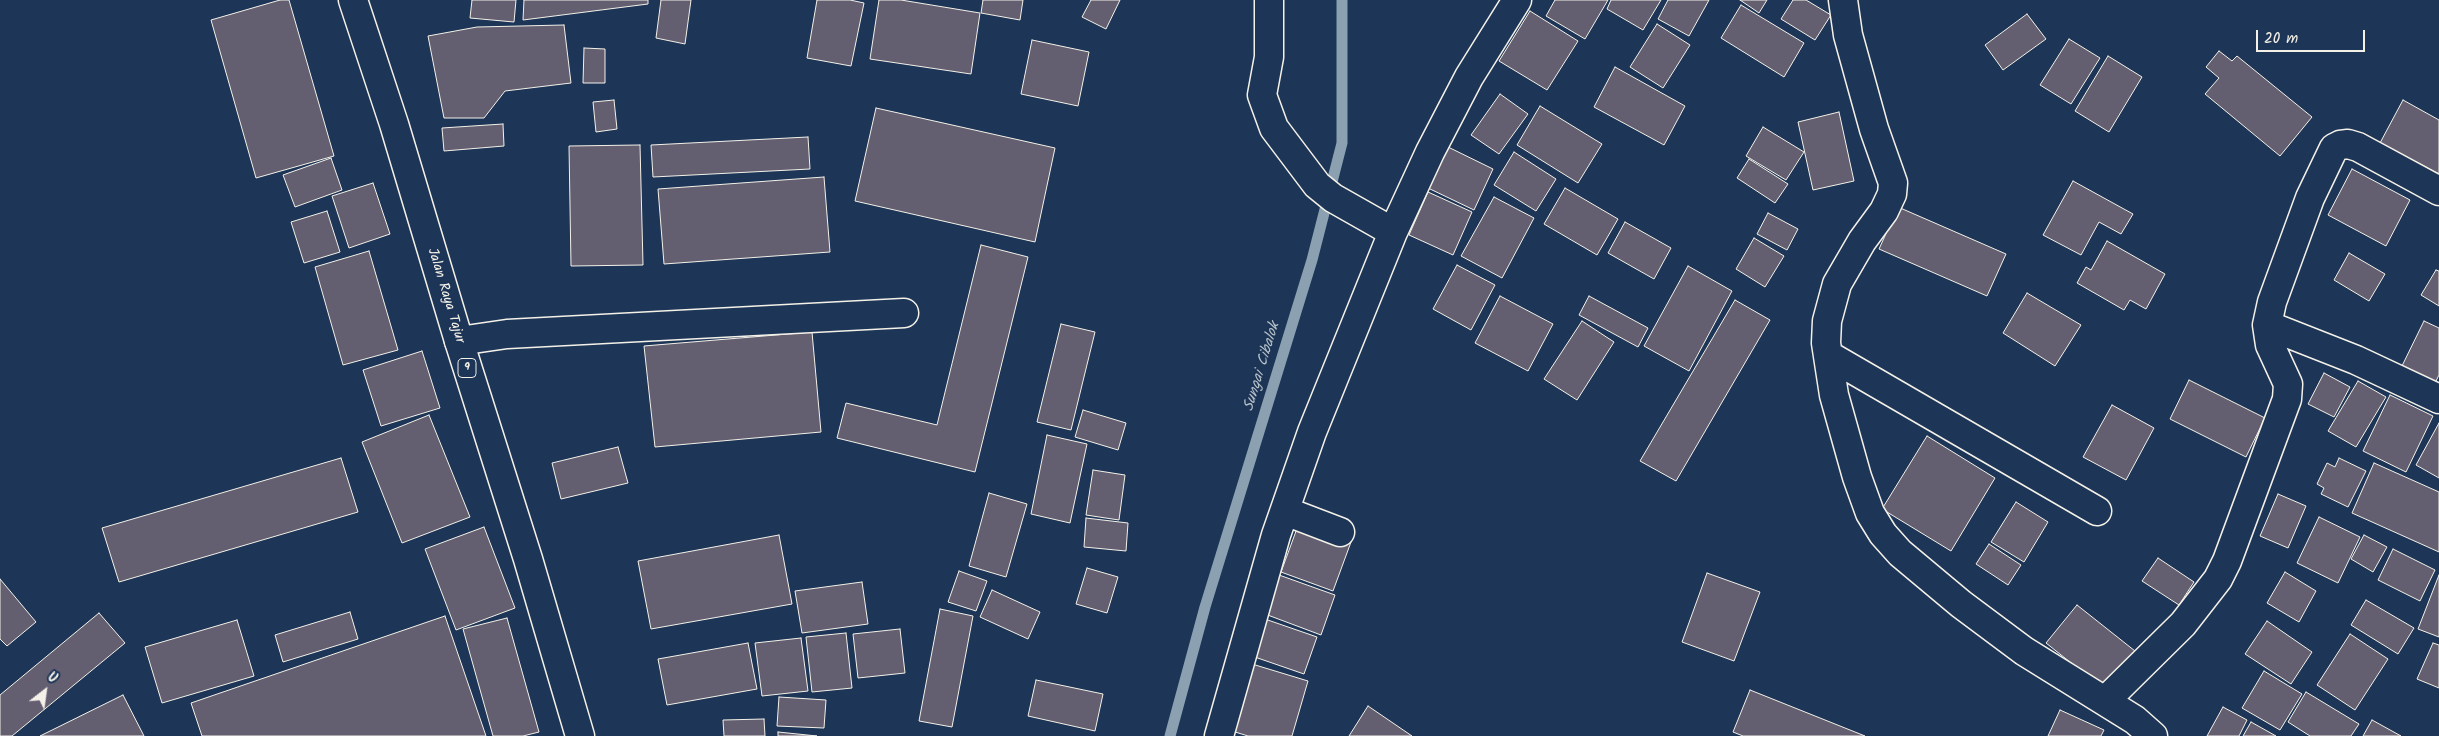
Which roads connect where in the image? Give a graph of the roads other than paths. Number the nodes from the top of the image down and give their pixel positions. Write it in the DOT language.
graph roads {
  1 [pos="353,0"];
  2 [pos="1269,0"];
  3 [pos="1517,0"];
  4 [pos="1843,0"];
  5 [pos="2439,191"];
  6 [pos="1393,232"];
  7 [pos="904,313"];
  8 [pos="2267,325"];
  9 [pos="459,341"];
  10 [pos="1828,354"];
  11 [pos="2439,400"];
  12 [pos="1285,511"];
  13 [pos="2097,511"];
  14 [pos="1340,532"];
  15 [pos="2106,701"];
  16 [pos="580,736"];
  17 [pos="1219,736"];
  18 [pos="2153,736"];
  1 -- 9 [label="main road, Jalan Raya Tajur / 9"];
  2 -- 6 [label="main road"];
  3 -- 6 [label="main road"];
  4 -- 10 [label="main road"];
  5 -- 8 [label="main road"];
  6 -- 12 [label="main road"];
  7 -- 9 [label="main road"];
  8 -- 11 [label="main road"];
  8 -- 15 [label="main road"];
  9 -- 16 [label="main road, Jalan Raya Tajur / 9"];
  10 -- 13 [label="main road"];
  10 -- 15 [label="main road"];
  12 -- 14 [label="main road"];
  12 -- 17 [label="main road"];
  15 -- 18 [label="main road"];
}
